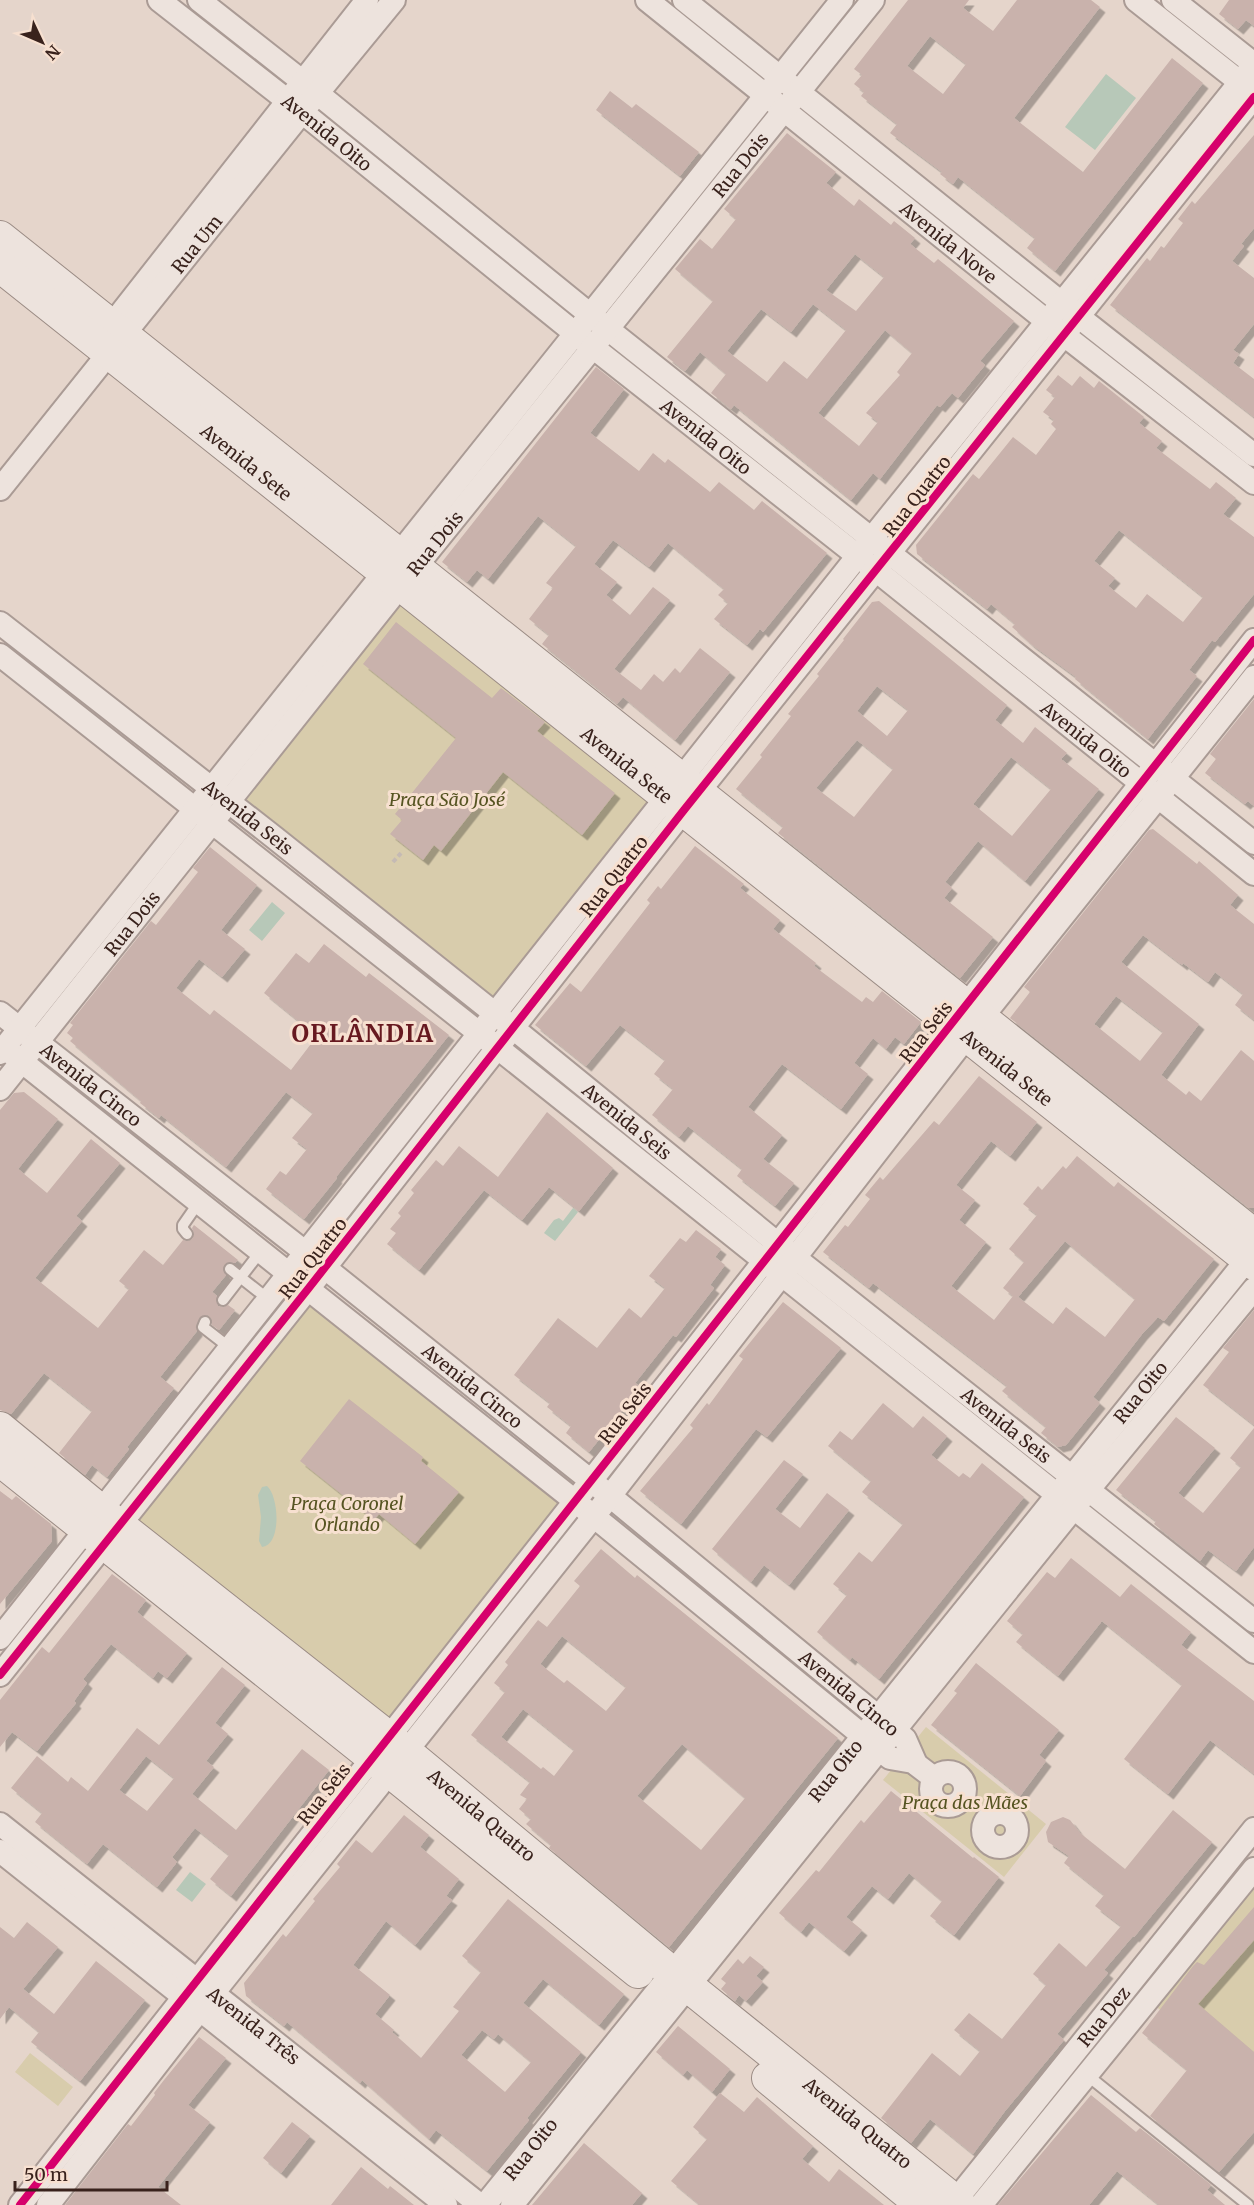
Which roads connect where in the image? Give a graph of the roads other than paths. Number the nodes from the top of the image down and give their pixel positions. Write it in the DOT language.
graph roads {
  1 [pos="159,0"];
  2 [pos="199,0"];
  3 [pos="367,0"];
  4 [pos="394,0"];
  5 [pos="647,0"];
  6 [pos="684,0"];
  7 [pos="842,0"];
  8 [pos="873,0"];
  9 [pos="1136,0"];
  10 [pos="1173,0"];
  11 [pos="781,77"];
  12 [pos="1251,80"];
  13 [pos="310,87"];
  14 [pos="800,92"];
  15 [pos="766,95"];
  16 [pos="295,106"];
  17 [pos="785,110"];
  18 [pos="0,237"];
  19 [pos="0,266"];
  20 [pos="1070,310"];
  21 [pos="591,315"];
  22 [pos="1055,329"];
  23 [pos="609,330"];
  24 [pos="576,334"];
  25 [pos="110,339"];
  26 [pos="594,348"];
  27 [pos="1254,454"];
  28 [pos="0,465"];
  29 [pos="1254,483"];
  30 [pos="0,489"];
  31 [pos="872,538"];
  32 [pos="857,556"];
  33 [pos="883,563"];
  34 [pos="401,570"];
  35 [pos="0,623"];
  36 [pos="1254,640"];
  37 [pos="0,655"];
  38 [pos="1254,677"];
  39 [pos="1155,764"];
  40 [pos="1174,778"];
  41 [pos="1141,782"];
  42 [pos="210,788"];
  43 [pos="682,794"];
  44 [pos="1158,797"];
  45 [pos="229,803"];
  46 [pos="195,809"];
  47 [pos="213,823"];
  48 [pos="1254,843"];
  49 [pos="1254,874"];
  50 [pos="0,1013"];
  51 [pos="495,1014"];
  52 [pos="967,1021"];
  53 [pos="513,1028"];
  54 [pos="480,1034"];
  55 [pos="28,1036"];
  56 [pos="498,1048"];
  57 [pos="1,1049"];
  58 [pos="22,1062"];
  59 [pos="0,1089"];
  60 [pos="199,1202"];
  61 [pos="187,1234"];
  62 [pos="261,1251"];
  63 [pos="305,1253"];
  64 [pos="779,1259"];
  65 [pos="1253,1260"];
  66 [pos="324,1267"];
  67 [pos="231,1269"];
  68 [pos="289,1273"];
  69 [pos="241,1277"];
  70 [pos="308,1289"];
  71 [pos="268,1299"];
  72 [pos="223,1300"];
  73 [pos="205,1322"];
  74 [pos="230,1348"];
  75 [pos="0,1428"];
  76 [pos="0,1460"];
  77 [pos="590,1481"];
  78 [pos="1080,1482"];
  79 [pos="610,1496"];
  80 [pos="575,1501"];
  81 [pos="1064,1502"];
  82 [pos="593,1516"];
  83 [pos="103,1527"];
  84 [pos="1254,1621"];
  85 [pos="0,1638"];
  86 [pos="1254,1652"];
  87 [pos="0,1675"];
  88 [pos="887,1724"];
  89 [pos="871,1743"];
  90 [pos="389,1754"];
  91 [pos="916,1764"];
  92 [pos="987,1820"];
  93 [pos="0,1824"];
  94 [pos="1254,1829"];
  95 [pos="0,1851"];
  96 [pos="1254,1869"];
  97 [pos="674,1987"];
  98 [pos="198,1995"];
  99 [pos="1087,2074"];
  100 [pos="962,2204"];
  101 [pos="20,2205"];
  102 [pos="48,2205"];
  103 [pos="446,2205"];
  104 [pos="480,2205"];
  105 [pos="485,2205"];
  106 [pos="512,2205"];
  107 [pos="922,2205"];
  108 [pos="1248,2205"];
  1 -- 16 [label="street, Avenida Oito"];
  2 -- 13 [label="street, Avenida Oito"];
  3 -- 13 [label="street, Rua Um"];
  4 -- 13 [label="street, Rua Um"];
  5 -- 15 [label="street, Avenida Nove"];
  6 -- 11 [label="street, Avenida Nove"];
  7 -- 11 [label="street, Rua Dois"];
  8 -- 14 [label="street, Rua Dois"];
  9 -- 12 [label="street"];
  10 -- 12 [label="street"];
  11 -- 14 [label="street, Avenida Nove"];
  11 -- 15 [label="street, Rua Dois"];
  12 -- 20 [label="street, Rua Quatro"];
  13 -- 16 [label="street, Rua Um"];
  13 -- 21 [label="street, Avenida Oito"];
  14 -- 17 [label="street, Rua Dois"];
  14 -- 20 [label="street, Avenida Nove"];
  15 -- 17 [label="street, Avenida Nove"];
  15 -- 21 [label="street, Rua Dois"];
  16 -- 24 [label="street, Avenida Oito"];
  16 -- 25 [label="street, Rua Um"];
  17 -- 22 [label="street, Avenida Nove"];
  17 -- 23 [label="street, Rua Dois"];
  18 -- 25 [label="street, Avenida Sete"];
  19 -- 25 [label="street, Avenida Sete"];
  20 -- 22 [label="street, Rua Quatro"];
  20 -- 27 [label="street, Avenida Nove"];
  21 -- 23 [label="street, Avenida Oito"];
  21 -- 24 [label="street, Rua Dois"];
  22 -- 29 [label="street, Avenida Nove"];
  22 -- 31 [label="street, Rua Quatro"];
  22 -- 33 [label="street, Rua Quatro"];
  23 -- 26 [label="street, Rua Dois"];
  23 -- 31 [label="street, Avenida Oito"];
  24 -- 26 [label="street, Avenida Oito"];
  24 -- 34 [label="street, Rua Dois"];
  25 -- 28 [label="street, Rua Um"];
  25 -- 30 [label="street, Rua Um"];
  25 -- 34 [label="street, Avenida Sete"];
  26 -- 32 [label="street, Avenida Oito"];
  26 -- 34 [label="street, Rua Dois"];
  31 -- 32 [label="street, Rua Quatro"];
  31 -- 33 [label="street, Avenida Oito"];
  32 -- 33 [label="street, Avenida Oito"];
  32 -- 43 [label="street, Rua Quatro"];
  33 -- 39 [label="street, Avenida Oito"];
  33 -- 41 [label="street, Avenida Oito"];
  33 -- 43 [label="street, Rua Quatro"];
  34 -- 42 [label="street, Rua Dois"];
  34 -- 43 [label="street, Avenida Sete"];
  34 -- 45 [label="street, Rua Dois"];
  35 -- 42 [label="street, Avenida Seis"];
  36 -- 39 [label="street, Rua Seis"];
  37 -- 46 [label="street, Avenida Seis"];
  38 -- 40 [label="street, Rua Seis"];
  39 -- 40 [label="street, Avenida Oito"];
  39 -- 41 [label="street, Rua Seis"];
  40 -- 44 [label="street, Rua Seis"];
  40 -- 48 [label="street, Avenida Oito"];
  41 -- 44 [label="street, Avenida Oito"];
  41 -- 52 [label="street, Rua Seis"];
  42 -- 45 [label="street, Avenida Seis"];
  42 -- 46 [label="street, Rua Dois"];
  43 -- 51 [label="street, Rua Quatro"];
  43 -- 52 [label="street, Avenida Sete"];
  43 -- 53 [label="street, Rua Quatro"];
  44 -- 49 [label="street, Avenida Oito"];
  44 -- 52 [label="street, Rua Seis"];
  45 -- 47 [label="street, Rua Dois"];
  45 -- 51 [label="street, Avenida Seis"];
  46 -- 47 [label="street, Avenida Seis"];
  46 -- 55 [label="street, Rua Dois"];
  47 -- 54 [label="street, Avenida Seis"];
  47 -- 55 [label="street, Rua Dois"];
  50 -- 55 [label="street, Avenida Cinco"];
  51 -- 53 [label="street, Avenida Seis"];
  51 -- 54 [label="street, Rua Quatro"];
  52 -- 64 [label="street, Rua Seis"];
  52 -- 65 [label="street, Avenida Sete"];
  53 -- 56 [label="street, Rua Quatro"];
  53 -- 64 [label="street, Avenida Seis"];
  54 -- 56 [label="street, Avenida Seis"];
  54 -- 63 [label="street, Rua Quatro"];
  55 -- 57 [label="street, Rua Dois"];
  55 -- 58 [label="street, Rua Dois"];
  55 -- 63 [label="street, Avenida Cinco"];
  56 -- 64 [label="street, Avenida Seis"];
  56 -- 66 [label="street, Rua Quatro"];
  57 -- 58 [label="street, Avenida Cinco"];
  58 -- 59 [label="street, Rua Dois"];
  58 -- 60 [label="street, Avenida Cinco"];
  60 -- 61 [label="lane"];
  60 -- 62 [label="street, Avenida Cinco"];
  62 -- 68 [label="street, Avenida Cinco"];
  62 -- 69 [label="lane"];
  63 -- 66 [label="street, Avenida Cinco"];
  63 -- 68 [label="street, Rua Quatro"];
  64 -- 77 [label="street, Rua Seis"];
  64 -- 78 [label="street, Avenida Seis"];
  64 -- 79 [label="street, Rua Seis"];
  64 -- 81 [label="street, Avenida Seis"];
  65 -- 78 [label="street, Rua Oito"];
  65 -- 78 [label="street, Rua Oito"];
  66 -- 70 [label="street, Rua Quatro"];
  66 -- 77 [label="street, Avenida Cinco"];
  67 -- 69 [label="lane"];
  68 -- 70 [label="street, Avenida Cinco"];
  68 -- 71 [label="street, Rua Quatro"];
  69 -- 71 [label="lane"];
  69 -- 72 [label="lane"];
  70 -- 80 [label="street, Avenida Cinco"];
  70 -- 83 [label="street, Rua Quatro"];
  71 -- 74 [label="street, Rua Quatro"];
  73 -- 74 [label="lane"];
  74 -- 83 [label="street, Rua Quatro"];
  75 -- 83 [label="street, Avenida Quatro"];
  76 -- 83 [label="street, Avenida Quatro"];
  77 -- 79 [label="street, Avenida Cinco"];
  77 -- 80 [label="street, Rua Seis"];
  78 -- 81 [label="street, Rua Oito"];
  78 -- 84 [label="street, Avenida Seis"];
  79 -- 82 [label="street, Rua Seis"];
  79 -- 88 [label="street, Avenida Cinco"];
  80 -- 82 [label="street, Avenida Cinco"];
  80 -- 90 [label="street, Rua Seis"];
  81 -- 86 [label="street, Avenida Seis"];
  81 -- 88 [label="street, Rua Oito"];
  82 -- 89 [label="street, Avenida Cinco"];
  82 -- 90 [label="street, Rua Seis"];
  83 -- 85 [label="street, Rua Quatro"];
  83 -- 87 [label="street, Rua Quatro"];
  83 -- 90 [label="street, Avenida Quatro"];
  88 -- 89 [label="street, Rua Oito"];
  88 -- 91 [label="street, Avenida Cinco"];
  89 -- 91 [label="street, Avenida Cinco"];
  89 -- 97 [label="street, Rua Oito"];
  90 -- 97 [label="street, Avenida Quatro"];
  90 -- 98 [label="street, Rua Seis"];
  91 -- 92 [label="street"];
  93 -- 98 [label="street, Avenida Três"];
  94 -- 100 [label="street, Rua Dez"];
  95 -- 98 [label="street, Avenida Três"];
  96 -- 99 [label="street, Rua Dez"];
  97 -- 100 [label="street, Avenida Quatro"];
  97 -- 105 [label="street, Rua Oito"];
  97 -- 106 [label="street, Rua Oito"];
  97 -- 107 [label="street, Avenida Quatro"];
  98 -- 101 [label="street, Rua Seis"];
  98 -- 102 [label="street, Rua Seis"];
  98 -- 103 [label="street, Avenida Três"];
  98 -- 104 [label="street, Avenida Três"];
  99 -- 100 [label="street, Rua Dez"];
  99 -- 108 [label="lane"];
}
